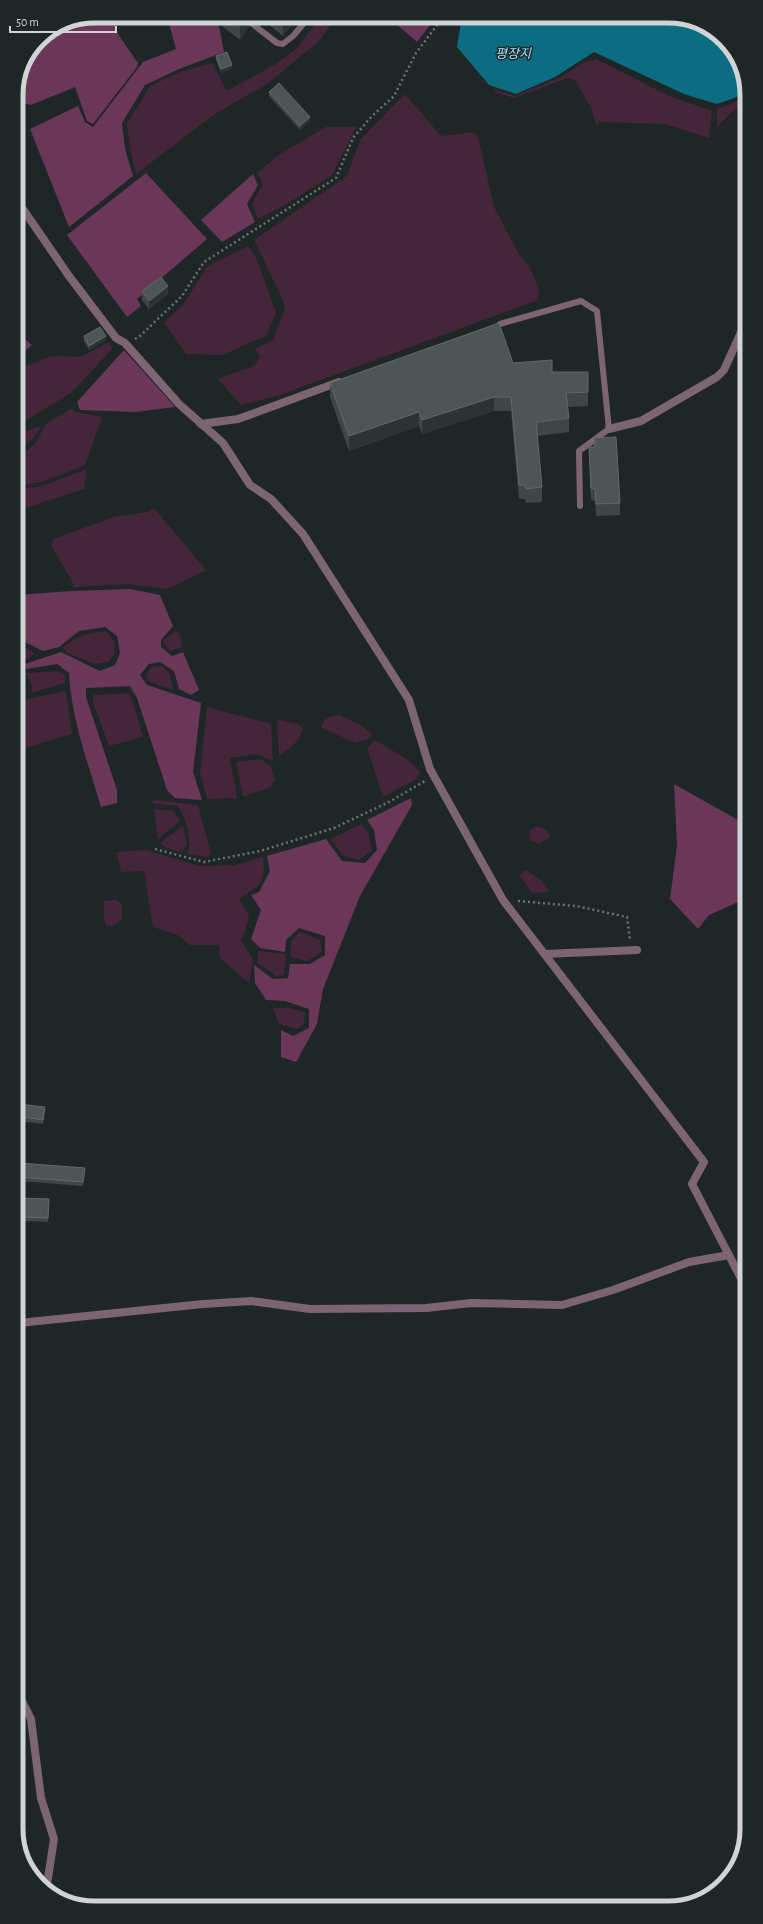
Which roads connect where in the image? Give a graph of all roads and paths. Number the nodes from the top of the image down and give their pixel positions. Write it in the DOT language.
graph roads {
  1 [pos="251,23"];
  2 [pos="304,23"];
  3 [pos="439,23"];
  4 [pos="23,209"];
  5 [pos="496,325"];
  6 [pos="740,336"];
  7 [pos="125,343"];
  8 [pos="350,378"];
  9 [pos="202,424"];
  10 [pos="609,429"];
  11 [pos="580,506"];
  12 [pos="434,776"];
  13 [pos="155,848"];
  14 [pos="503,900"];
  15 [pos="634,950"];
  16 [pos="545,954"];
  17 [pos="729,1255"];
  18 [pos="740,1276"];
  19 [pos="23,1323"];
  20 [pos="23,1703"];
  21 [pos="47,1883"];
  1 -- 2 [label="lane"];
  3 -- 7 [label="path"];
  4 -- 7 [label="street"];
  5 -- 10 [label="lane"];
  6 -- 10 [label="street"];
  7 -- 9 [label="street"];
  8 -- 9 [label="street"];
  9 -- 12 [label="street"];
  10 -- 11 [label="lane"];
  12 -- 13 [label="path"];
  12 -- 14 [label="street"];
  14 -- 15 [label="path"];
  14 -- 16 [label="street"];
  15 -- 16 [label="street"];
  16 -- 17 [label="street"];
  17 -- 18 [label="street"];
  17 -- 19 [label="street"];
  20 -- 21 [label="street"];
}
